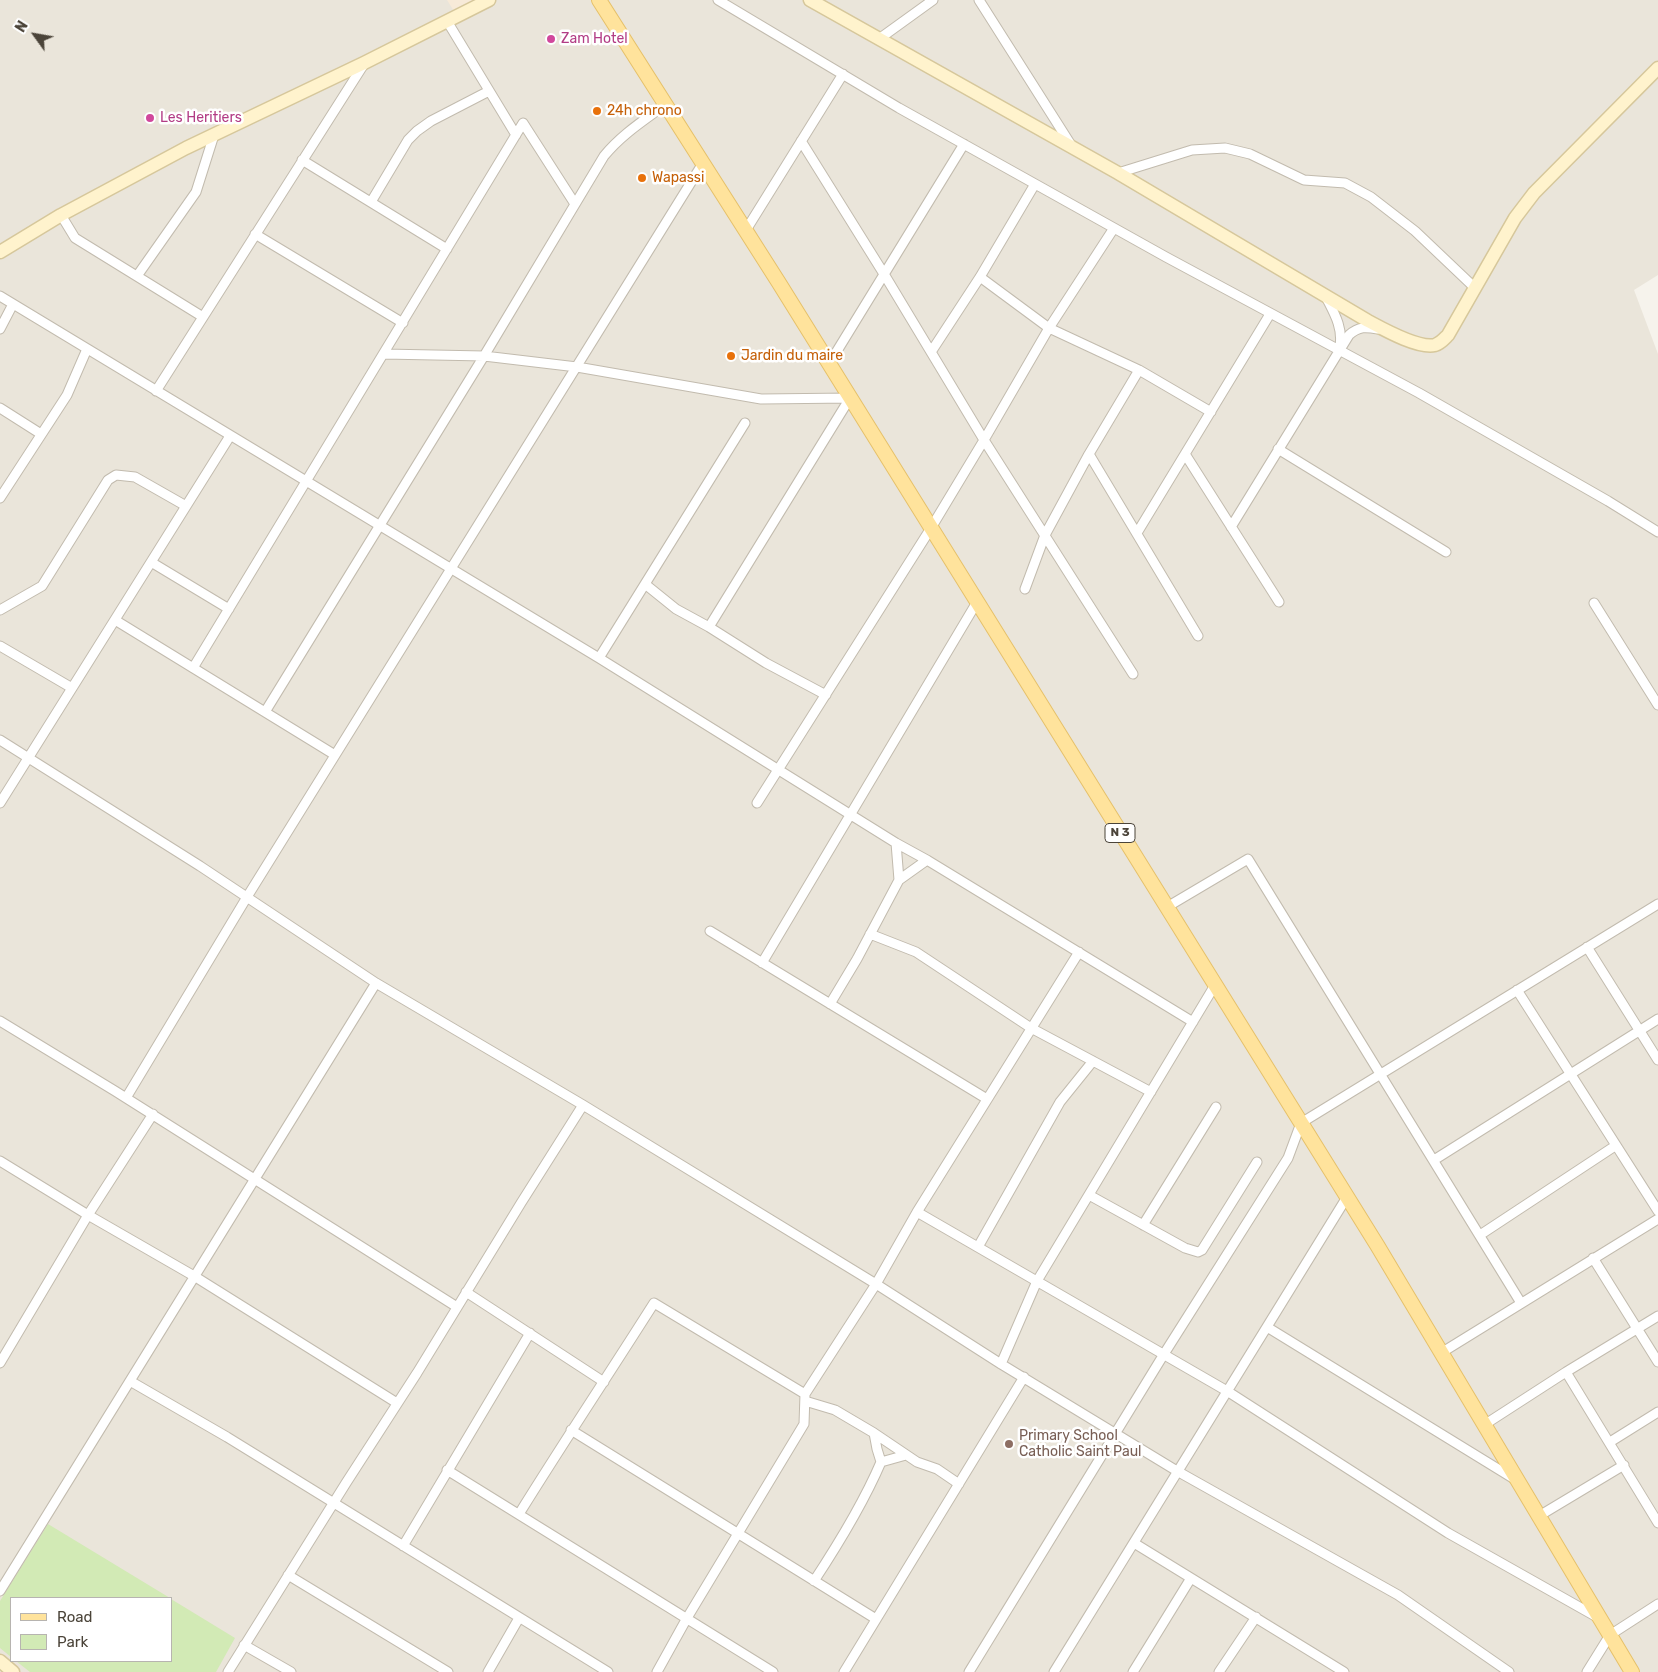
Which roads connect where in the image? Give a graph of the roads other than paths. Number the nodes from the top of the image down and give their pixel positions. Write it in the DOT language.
graph roads {
  1 [pos="489,0"];
  2 [pos="599,0"];
  3 [pos="718,0"];
  4 [pos="810,0"];
  5 [pos="934,0"];
  6 [pos="978,0"];
  7 [pos="447,21"];
  8 [pos="879,40"];
  9 [pos="364,63"];
  10 [pos="1658,68"];
  11 [pos="843,74"];
  12 [pos="489,91"];
  13 [pos="666,104"];
  14 [pos="214,135"];
  15 [pos="516,135"];
  16 [pos="801,141"];
  17 [pos="964,144"];
  18 [pos="1072,148"];
  19 [pos="302,160"];
  20 [pos="703,163"];
  21 [pos="1118,173"];
  22 [pos="1035,184"];
  23 [pos="371,202"];
  24 [pos="575,204"];
  25 [pos="61,215"];
  26 [pos="1114,228"];
  27 [pos="746,230"];
  28 [pos="256,234"];
  29 [pos="447,249"];
  30 [pos="0,252"];
  31 [pos="884,274"];
  32 [pos="137,276"];
  33 [pos="980,276"];
  34 [pos="1475,288"];
  35 [pos="0,296"];
  36 [pos="1326,296"];
  37 [pos="13,304"];
  38 [pos="1270,314"];
  39 [pos="203,317"];
  40 [pos="403,323"];
  41 [pos="1049,328"];
  42 [pos="0,329"];
  43 [pos="1386,330"];
  44 [pos="87,349"];
  45 [pos="1339,351"];
  46 [pos="931,352"];
  47 [pos="384,354"];
  48 [pos="484,356"];
  49 [pos="829,364"];
  50 [pos="576,367"];
  51 [pos="1138,370"];
  52 [pos="156,391"];
  53 [pos="850,398"];
  54 [pos="0,408"];
  55 [pos="1211,412"];
  56 [pos="745,423"];
  57 [pos="41,434"];
  58 [pos="230,436"];
  59 [pos="984,440"];
  60 [pos="1278,449"];
  61 [pos="1089,454"];
  62 [pos="1185,454"];
  63 [pos="306,482"];
  64 [pos="0,498"];
  65 [pos="186,506"];
  66 [pos="378,525"];
  67 [pos="1231,527"];
  68 [pos="931,528"];
  69 [pos="1658,532"];
  70 [pos="1137,533"];
  71 [pos="1045,535"];
  72 [pos="1446,552"];
  73 [pos="151,562"];
  74 [pos="451,569"];
  75 [pos="645,584"];
  76 [pos="1025,589"];
  77 [pos="977,602"];
  78 [pos="1279,602"];
  79 [pos="1594,602"];
  80 [pos="229,608"];
  81 [pos="0,610"];
  82 [pos="115,620"];
  83 [pos="709,627"];
  84 [pos="1198,636"];
  85 [pos="0,646"];
  86 [pos="599,658"];
  87 [pos="193,668"];
  88 [pos="1133,674"];
  89 [pos="72,688"];
  90 [pos="826,695"];
  91 [pos="1658,705"];
  92 [pos="265,712"];
  93 [pos="0,740"];
  94 [pos="336,755"];
  95 [pos="28,758"];
  96 [pos="779,769"];
  97 [pos="0,803"];
  98 [pos="757,804"];
  99 [pos="851,814"];
  100 [pos="896,843"];
  101 [pos="927,860"];
  102 [pos="898,880"];
  103 [pos="247,897"];
  104 [pos="1658,904"];
  105 [pos="1166,907"];
  106 [pos="710,931"];
  107 [pos="870,934"];
  108 [pos="1586,947"];
  109 [pos="1079,952"];
  110 [pos="762,962"];
  111 [pos="376,983"];
  112 [pos="1215,985"];
  113 [pos="1517,990"];
  114 [pos="830,1004"];
  115 [pos="1658,1020"];
  116 [pos="0,1021"];
  117 [pos="1193,1022"];
  118 [pos="1031,1028"];
  119 [pos="1640,1031"];
  120 [pos="1658,1060"];
  121 [pos="1092,1061"];
  122 [pos="1381,1073"];
  123 [pos="1570,1074"];
  124 [pos="1151,1092"];
  125 [pos="126,1098"];
  126 [pos="987,1099"];
  127 [pos="583,1105"];
  128 [pos="1216,1107"];
  129 [pos="153,1114"];
  130 [pos="1301,1123"];
  131 [pos="1615,1146"];
  132 [pos="0,1160"];
  133 [pos="1434,1160"];
  134 [pos="1257,1162"];
  135 [pos="255,1179"];
  136 [pos="1089,1195"];
  137 [pos="1347,1197"];
  138 [pos="1658,1211"];
  139 [pos="916,1212"];
  140 [pos="88,1214"];
  141 [pos="1658,1219"];
  142 [pos="1143,1225"];
  143 [pos="1480,1235"];
  144 [pos="978,1247"];
  145 [pos="1593,1258"];
  146 [pos="194,1276"];
  147 [pos="1037,1281"];
  148 [pos="876,1284"];
  149 [pos="466,1292"];
  150 [pos="1521,1303"];
  151 [pos="457,1307"];
  152 [pos="1658,1316"];
  153 [pos="1267,1327"];
  154 [pos="1637,1328"];
  155 [pos="530,1334"];
  156 [pos="1441,1353"];
  157 [pos="1164,1354"];
  158 [pos="1658,1362"];
  159 [pos="0,1363"];
  160 [pos="1001,1364"];
  161 [pos="1566,1372"];
  162 [pos="1024,1377"];
  163 [pos="130,1381"];
  164 [pos="604,1382"];
  165 [pos="1228,1391"];
  166 [pos="805,1397"];
  167 [pos="397,1404"];
  168 [pos="1658,1412"];
  169 [pos="1484,1425"];
  170 [pos="571,1430"];
  171 [pos="874,1433"];
  172 [pos="1116,1433"];
  173 [pos="1610,1442"];
  174 [pos="906,1455"];
  175 [pos="882,1462"];
  176 [pos="1624,1465"];
  177 [pos="447,1470"];
  178 [pos="1177,1471"];
  179 [pos="1518,1482"];
  180 [pos="959,1484"];
  181 [pos="333,1503"];
  182 [pos="519,1514"];
  183 [pos="1539,1516"];
  184 [pos="1658,1523"];
  185 [pos="738,1534"];
  186 [pos="1134,1543"];
  187 [pos="403,1546"];
  188 [pos="288,1575"];
  189 [pos="1192,1578"];
  190 [pos="814,1581"];
  191 [pos="0,1591"];
  192 [pos="1658,1604"];
  193 [pos="520,1618"];
  194 [pos="687,1618"];
  195 [pos="1256,1618"];
  196 [pos="1598,1618"];
  197 [pos="876,1619"];
  198 [pos="1610,1635"];
  199 [pos="244,1645"];
  200 [pos="0,1661"];
  201 [pos="12,1672"];
  202 [pos="228,1672"];
  203 [pos="291,1672"];
  204 [pos="448,1672"];
  205 [pos="488,1672"];
  206 [pos="608,1672"];
  207 [pos="657,1672"];
  208 [pos="772,1672"];
  209 [pos="844,1672"];
  210 [pos="969,1672"];
  211 [pos="1054,1672"];
  212 [pos="1133,1672"];
  213 [pos="1220,1672"];
  214 [pos="1344,1672"];
  215 [pos="1509,1672"];
  216 [pos="1587,1672"];
  217 [pos="1632,1672"];
  1 -- 7 [label="street"];
  2 -- 13 [label="main road, N 3"];
  3 -- 11 [label="street"];
  4 -- 8 [label="street"];
  5 -- 8 [label="street"];
  6 -- 18 [label="street"];
  7 -- 9 [label="street"];
  7 -- 12 [label="street"];
  8 -- 18 [label="street"];
  9 -- 14 [label="street"];
  9 -- 19 [label="street"];
  10 -- 34 [label="street"];
  11 -- 16 [label="street"];
  11 -- 17 [label="street"];
  12 -- 15 [label="street"];
  12 -- 23 [label="street"];
  13 -- 20 [label="main road, N 3"];
  13 -- 24 [label="street"];
  14 -- 25 [label="street"];
  14 -- 32 [label="street"];
  15 -- 24 [label="street"];
  15 -- 29 [label="street"];
  16 -- 27 [label="street"];
  16 -- 31 [label="street"];
  17 -- 22 [label="street"];
  17 -- 31 [label="street"];
  18 -- 21 [label="street"];
  19 -- 23 [label="street"];
  19 -- 28 [label="street"];
  20 -- 27 [label="main road, N 3"];
  20 -- 50 [label="street"];
  21 -- 34 [label="street"];
  21 -- 36 [label="street"];
  22 -- 26 [label="street"];
  22 -- 33 [label="street"];
  23 -- 29 [label="street"];
  24 -- 48 [label="street"];
  25 -- 30 [label="street"];
  25 -- 32 [label="street"];
  26 -- 38 [label="street"];
  26 -- 41 [label="street"];
  27 -- 49 [label="main road, N 3"];
  28 -- 39 [label="street"];
  28 -- 40 [label="street"];
  29 -- 40 [label="street"];
  31 -- 46 [label="street"];
  31 -- 49 [label="street"];
  32 -- 39 [label="street"];
  33 -- 41 [label="street"];
  33 -- 46 [label="street"];
  34 -- 43 [label="street"];
  35 -- 37 [label="street"];
  36 -- 43 [label="street"];
  36 -- 45 [label="street"];
  37 -- 42 [label="street"];
  37 -- 44 [label="street"];
  38 -- 45 [label="street"];
  38 -- 55 [label="street"];
  39 -- 52 [label="street"];
  40 -- 47 [label="street"];
  41 -- 51 [label="street"];
  41 -- 59 [label="street"];
  43 -- 45 [label="street"];
  44 -- 52 [label="street"];
  44 -- 57 [label="street"];
  45 -- 60 [label="street"];
  45 -- 69 [label="street"];
  46 -- 59 [label="street"];
  47 -- 48 [label="street"];
  47 -- 63 [label="street"];
  48 -- 50 [label="street"];
  48 -- 66 [label="street"];
  49 -- 53 [label="main road, N 3"];
  50 -- 53 [label="street"];
  50 -- 74 [label="street"];
  51 -- 55 [label="street"];
  51 -- 61 [label="street"];
  52 -- 58 [label="street"];
  53 -- 68 [label="main road, N 3"];
  53 -- 83 [label="street"];
  54 -- 57 [label="street"];
  55 -- 62 [label="street"];
  56 -- 75 [label="street"];
  57 -- 64 [label="street"];
  58 -- 63 [label="street"];
  58 -- 65 [label="street"];
  59 -- 68 [label="street"];
  59 -- 71 [label="street"];
  60 -- 67 [label="street"];
  60 -- 72 [label="street"];
  61 -- 70 [label="street"];
  61 -- 71 [label="street"];
  62 -- 67 [label="street"];
  62 -- 70 [label="street"];
  63 -- 66 [label="street"];
  63 -- 80 [label="street"];
  65 -- 73 [label="street"];
  65 -- 81 [label="street"];
  66 -- 74 [label="street"];
  66 -- 92 [label="street"];
  67 -- 78 [label="street"];
  68 -- 77 [label="main road, N 3"];
  68 -- 90 [label="street"];
  70 -- 84 [label="street"];
  71 -- 76 [label="street"];
  71 -- 88 [label="street"];
  73 -- 80 [label="street"];
  73 -- 82 [label="street"];
  74 -- 86 [label="street"];
  74 -- 94 [label="street"];
  75 -- 83 [label="street"];
  75 -- 86 [label="street"];
  77 -- 99 [label="street"];
  77 -- 105 [label="main road, N 3"];
  79 -- 91 [label="street"];
  80 -- 87 [label="street"];
  82 -- 87 [label="street"];
  82 -- 89 [label="street"];
  83 -- 90 [label="street"];
  85 -- 89 [label="street"];
  86 -- 96 [label="street"];
  87 -- 92 [label="street"];
  89 -- 95 [label="street"];
  90 -- 96 [label="street"];
  92 -- 94 [label="street"];
  93 -- 95 [label="street"];
  94 -- 103 [label="street"];
  95 -- 97 [label="street"];
  95 -- 103 [label="street"];
  96 -- 98 [label="street"];
  96 -- 99 [label="street"];
  99 -- 100 [label="street"];
  99 -- 110 [label="street"];
  100 -- 101 [label="street"];
  100 -- 102 [label="street"];
  101 -- 102 [label="street"];
  101 -- 109 [label="street"];
  102 -- 107 [label="street"];
  103 -- 111 [label="street"];
  103 -- 125 [label="street"];
  104 -- 108 [label="street"];
  105 -- 112 [label="main road, N 3"];
  105 -- 122 [label="street"];
  106 -- 110 [label="street"];
  107 -- 114 [label="street"];
  107 -- 118 [label="street"];
  108 -- 113 [label="street"];
  108 -- 119 [label="street"];
  109 -- 117 [label="street"];
  109 -- 118 [label="street"];
  110 -- 114 [label="street"];
  111 -- 127 [label="street"];
  111 -- 135 [label="street"];
  112 -- 117 [label="street"];
  112 -- 130 [label="main road, N 3"];
  113 -- 122 [label="street"];
  113 -- 123 [label="street"];
  114 -- 126 [label="street"];
  115 -- 119 [label="street"];
  116 -- 125 [label="street"];
  117 -- 124 [label="street"];
  118 -- 121 [label="street"];
  118 -- 126 [label="street"];
  119 -- 120 [label="street"];
  119 -- 123 [label="street"];
  121 -- 124 [label="street"];
  121 -- 144 [label="street"];
  122 -- 130 [label="street"];
  122 -- 133 [label="street"];
  123 -- 131 [label="street"];
  123 -- 133 [label="street"];
  124 -- 136 [label="street"];
  125 -- 129 [label="street"];
  126 -- 139 [label="street"];
  127 -- 148 [label="street"];
  127 -- 149 [label="street"];
  128 -- 142 [label="street"];
  129 -- 135 [label="street"];
  129 -- 140 [label="street"];
  130 -- 137 [label="main road, N 3"];
  130 -- 157 [label="street"];
  131 -- 138 [label="street"];
  131 -- 143 [label="street"];
  132 -- 140 [label="street"];
  133 -- 143 [label="street"];
  134 -- 142 [label="street"];
  135 -- 146 [label="street"];
  135 -- 151 [label="street"];
  136 -- 142 [label="street"];
  136 -- 147 [label="street"];
  137 -- 153 [label="street"];
  137 -- 156 [label="main road, N 3"];
  139 -- 144 [label="street"];
  139 -- 148 [label="street"];
  140 -- 146 [label="street"];
  140 -- 159 [label="street"];
  141 -- 145 [label="street"];
  143 -- 150 [label="street"];
  144 -- 147 [label="street"];
  145 -- 150 [label="street"];
  145 -- 154 [label="street"];
  146 -- 163 [label="street"];
  146 -- 167 [label="street"];
  147 -- 157 [label="street"];
  147 -- 160 [label="street"];
  148 -- 160 [label="street"];
  148 -- 166 [label="street"];
  149 -- 151 [label="street"];
  149 -- 155 [label="street"];
  150 -- 156 [label="street"];
  151 -- 167 [label="street"];
  152 -- 154 [label="street"];
  153 -- 165 [label="street"];
  153 -- 179 [label="street"];
  154 -- 158 [label="street"];
  154 -- 161 [label="street"];
  155 -- 164 [label="street"];
  155 -- 177 [label="street"];
  156 -- 169 [label="main road, N 3"];
  157 -- 165 [label="street"];
  157 -- 172 [label="street"];
  160 -- 162 [label="street"];
  161 -- 169 [label="street"];
  161 -- 173 [label="street"];
  162 -- 172 [label="street"];
  162 -- 180 [label="street"];
  163 -- 181 [label="street"];
  163 -- 191 [label="street"];
  164 -- 166 [label="street"];
  164 -- 170 [label="street"];
  165 -- 178 [label="street"];
  165 -- 196 [label="street"];
  166 -- 171 [label="street"];
  166 -- 185 [label="street"];
  167 -- 181 [label="street"];
  168 -- 173 [label="street"];
  169 -- 179 [label="main road, N 3"];
  170 -- 182 [label="street"];
  170 -- 185 [label="street"];
  171 -- 174 [label="street"];
  171 -- 175 [label="street"];
  172 -- 178 [label="street"];
  172 -- 210 [label="street"];
  173 -- 176 [label="street"];
  174 -- 175 [label="street"];
  174 -- 180 [label="street"];
  175 -- 190 [label="street"];
  176 -- 183 [label="street"];
  176 -- 184 [label="street"];
  177 -- 182 [label="street"];
  177 -- 187 [label="street"];
  178 -- 186 [label="street"];
  178 -- 215 [label="street"];
  179 -- 183 [label="main road, N 3"];
  180 -- 197 [label="street"];
  181 -- 187 [label="street"];
  181 -- 188 [label="street"];
  182 -- 194 [label="street"];
  183 -- 196 [label="main road, N 3"];
  185 -- 190 [label="street"];
  185 -- 194 [label="street"];
  186 -- 189 [label="street"];
  186 -- 211 [label="street"];
  187 -- 193 [label="street"];
  188 -- 199 [label="street"];
  188 -- 204 [label="street"];
  189 -- 195 [label="street"];
  189 -- 212 [label="street"];
  190 -- 197 [label="street"];
  192 -- 198 [label="street"];
  193 -- 205 [label="street"];
  193 -- 206 [label="street"];
  194 -- 207 [label="street"];
  194 -- 208 [label="street"];
  195 -- 213 [label="street"];
  195 -- 214 [label="street"];
  196 -- 198 [label="main road, N 3"];
  197 -- 209 [label="street"];
  198 -- 216 [label="street"];
  198 -- 217 [label="main road, N 3"];
  199 -- 202 [label="street"];
  199 -- 203 [label="street"];
  200 -- 201 [label="street"];
}
